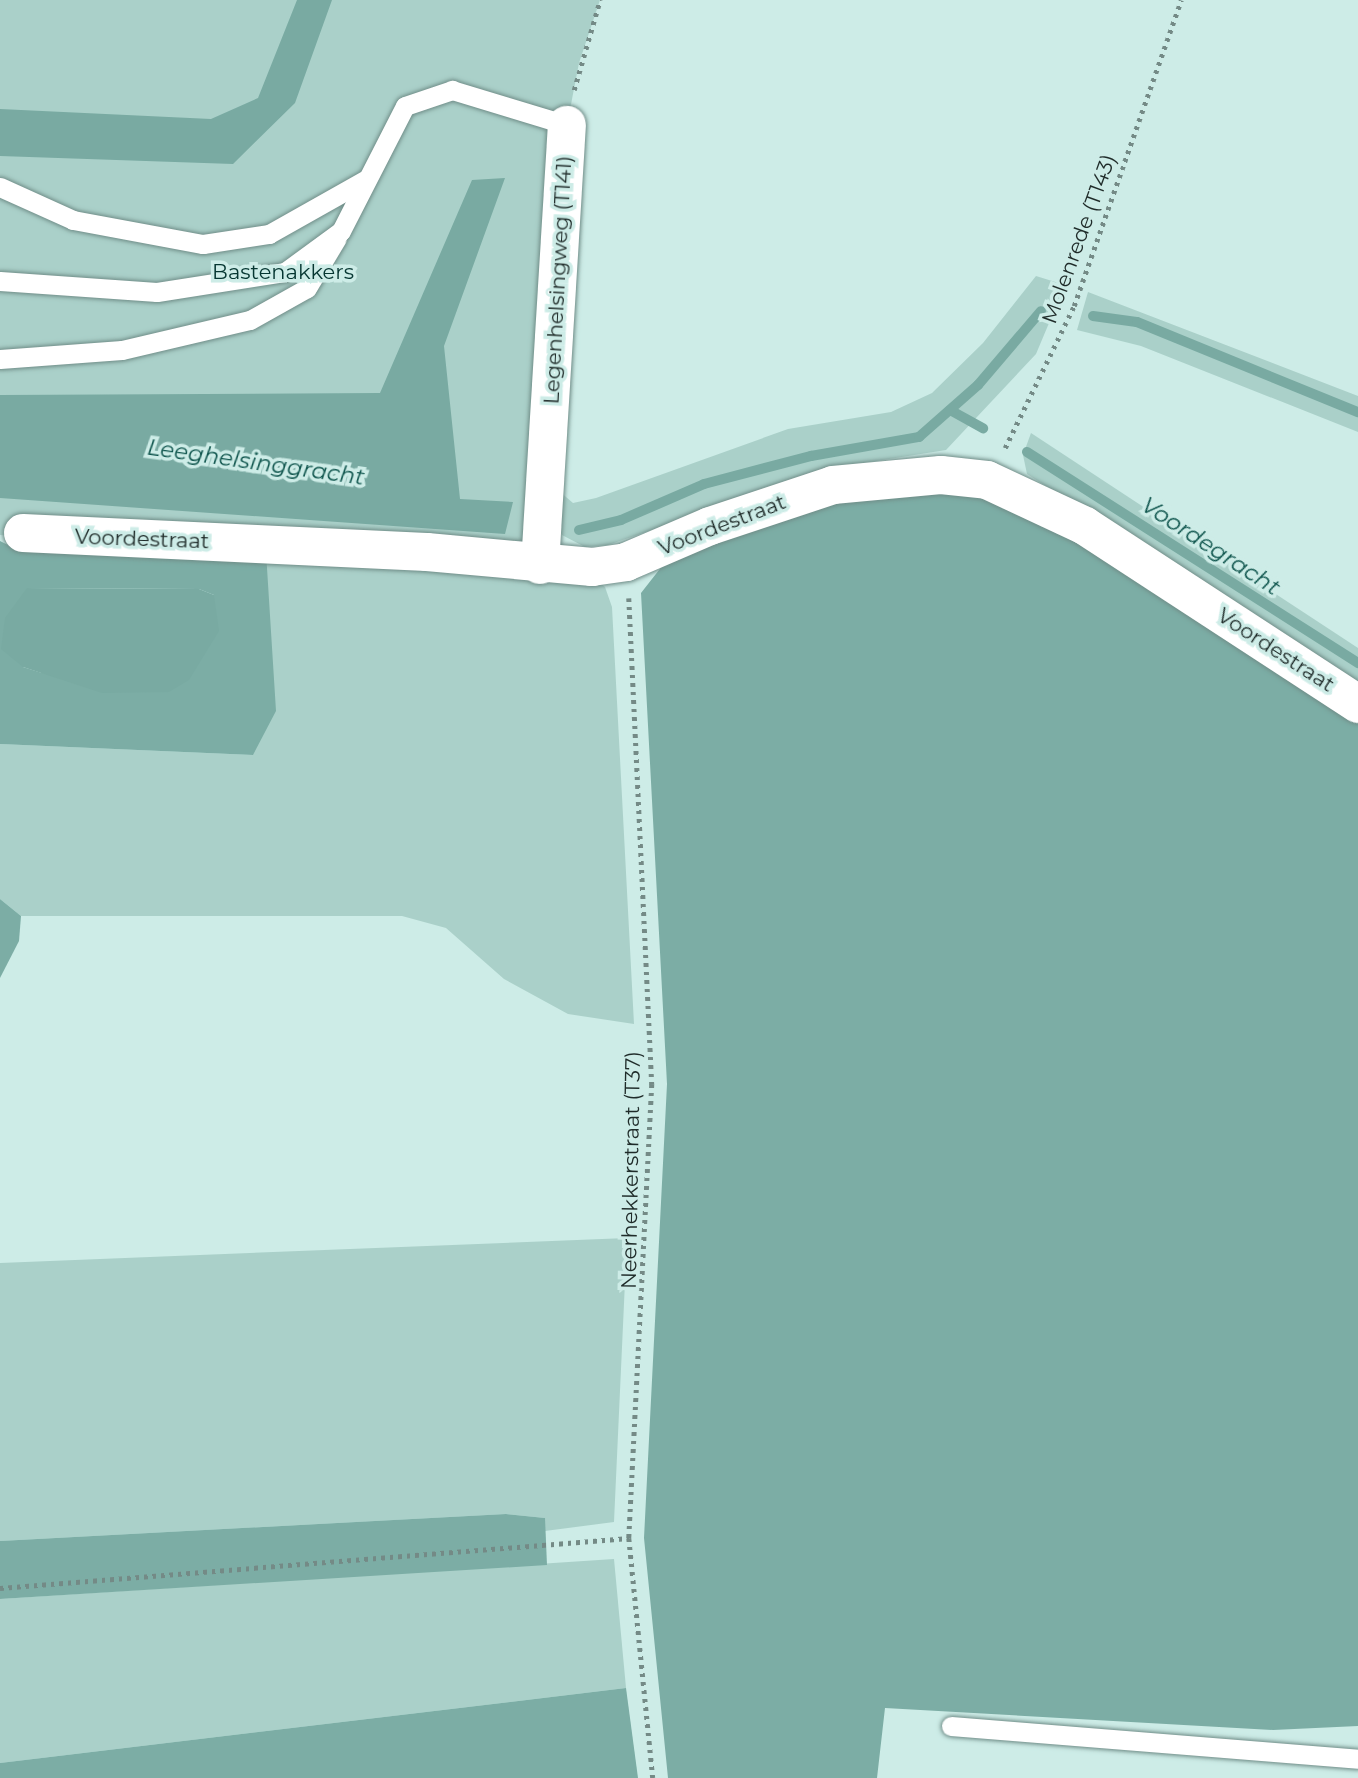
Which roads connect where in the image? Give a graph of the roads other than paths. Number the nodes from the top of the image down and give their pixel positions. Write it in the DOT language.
graph roads {
  1 [pos="567,125"];
  2 [pos="365,180"];
  3 [pos="0,187"];
  4 [pos="341,231"];
  5 [pos="0,281"];
  6 [pos="0,359"];
  7 [pos="23,534"];
  8 [pos="540,565"];
  9 [pos="1358,704"];
  10 [pos="951,1726"];
  11 [pos="1358,1759"];
  1 -- 2 [label="lane"];
  1 -- 8 [label="street, Legenhelsingweg (T141)"];
  2 -- 3 [label="lane"];
  2 -- 4 [label="lane"];
  4 -- 5 [label="lane"];
  4 -- 6 [label="lane"];
  7 -- 8 [label="street, Voordestraat"];
  8 -- 9 [label="street, Voordestraat"];
  10 -- 11 [label="lane"];
}
